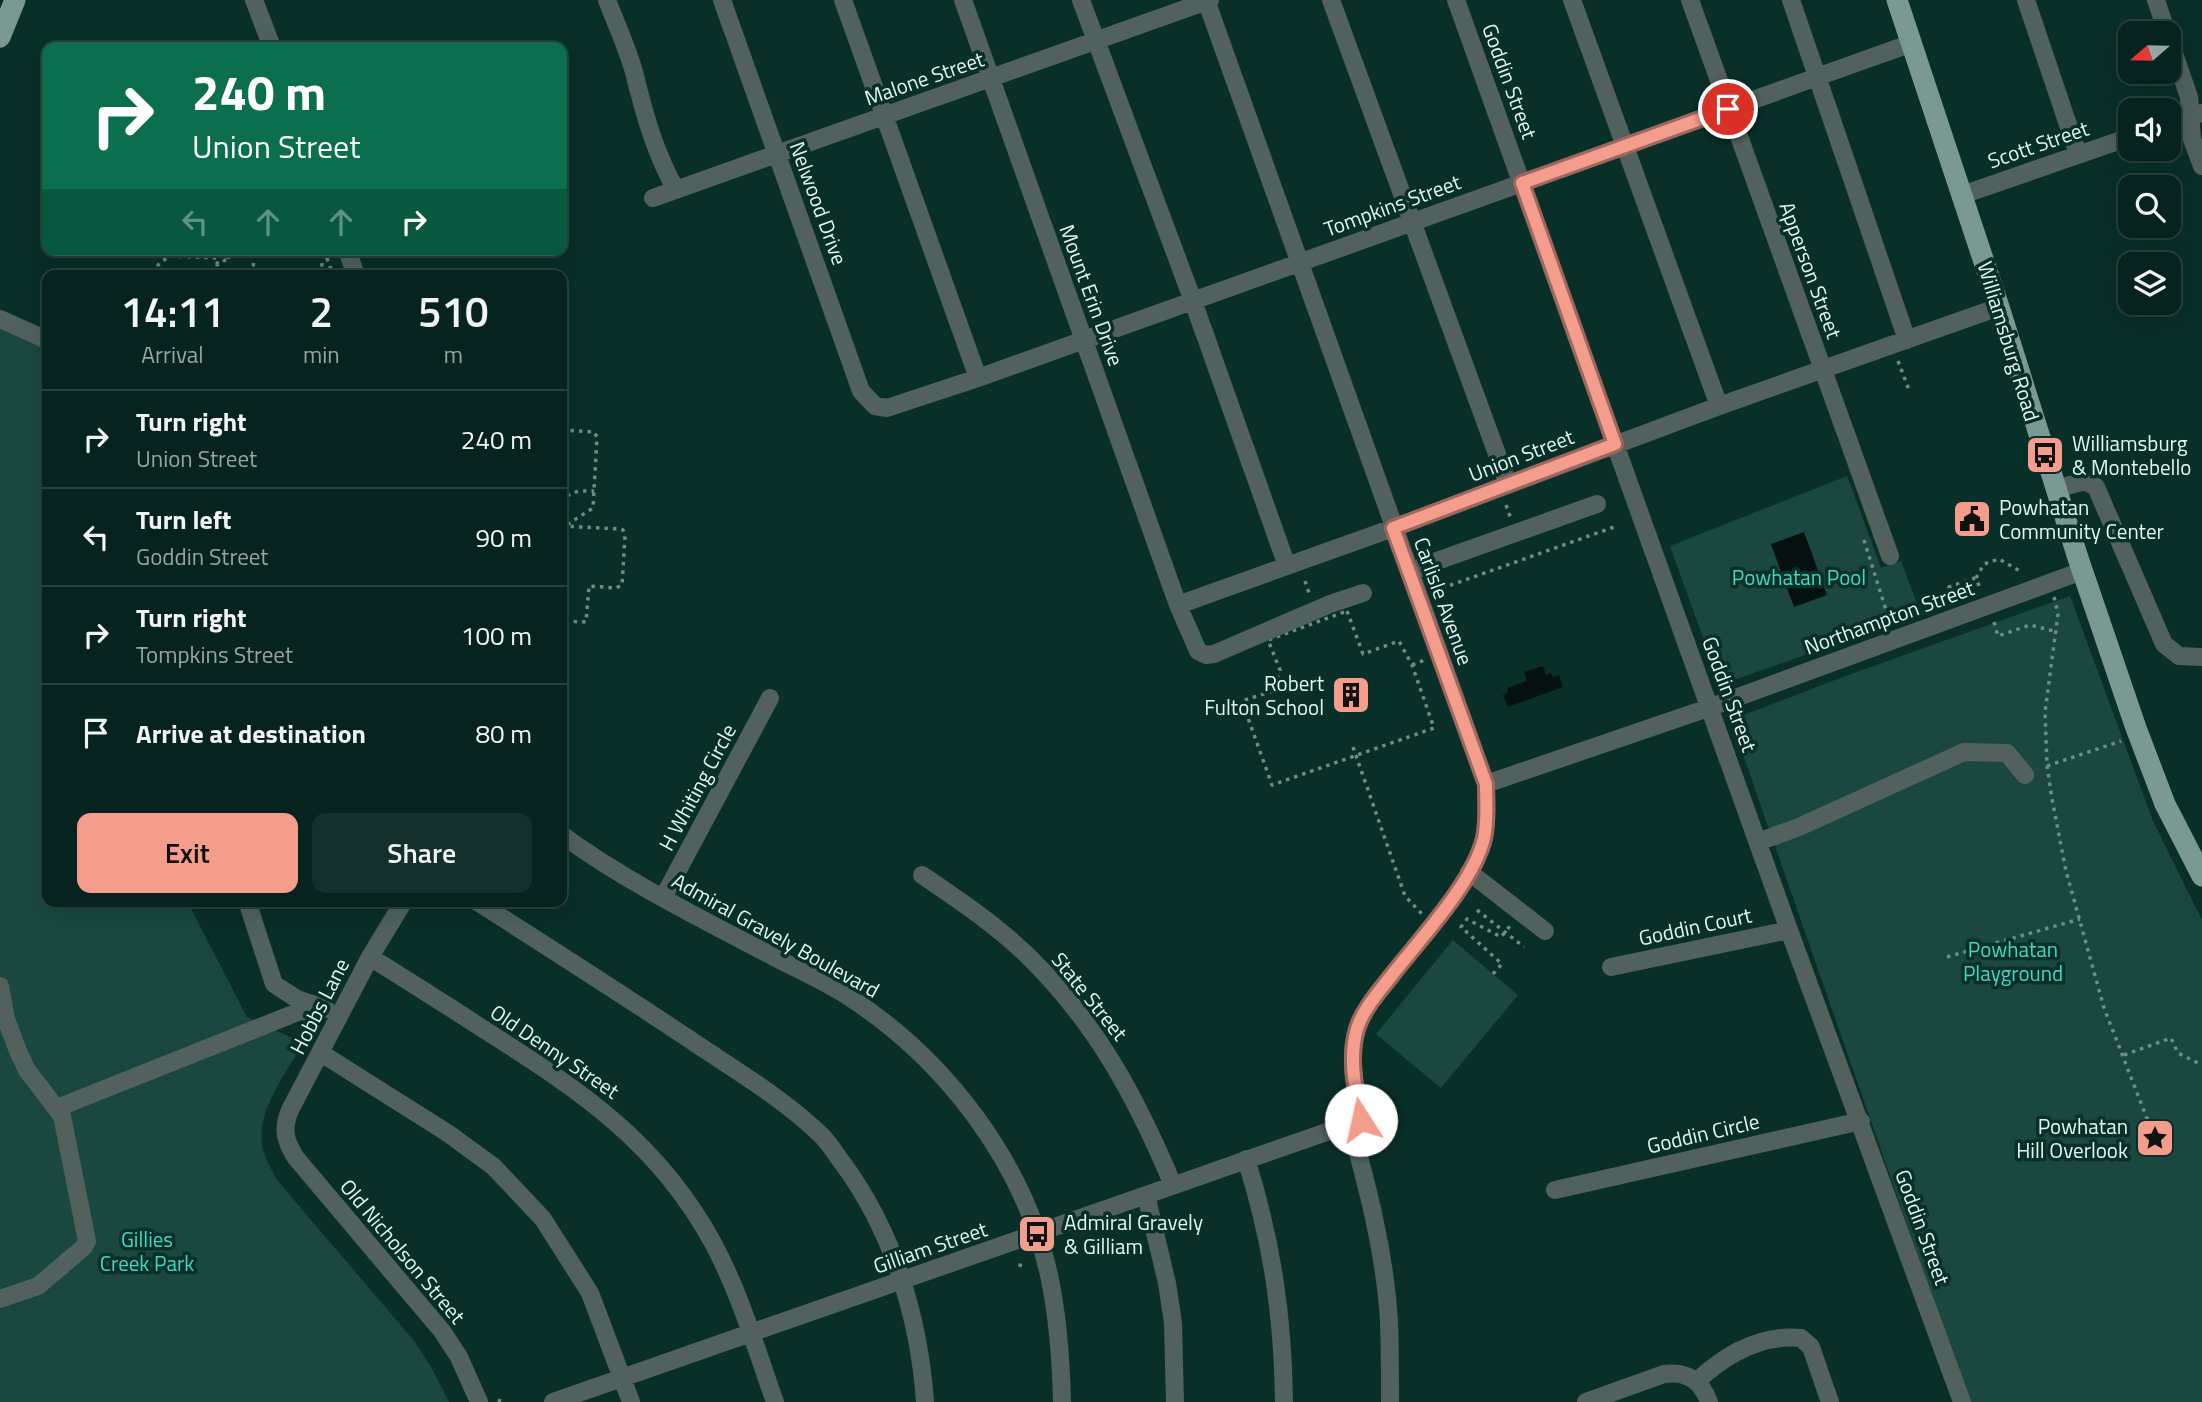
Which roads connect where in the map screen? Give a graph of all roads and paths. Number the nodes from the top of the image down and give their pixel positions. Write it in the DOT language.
graph roads {
  1 [pos="15,0"];
  2 [pos="254,0"];
  3 [pos="607,0"];
  4 [pos="722,0"];
  5 [pos="844,0"];
  6 [pos="962,0"];
  7 [pos="1081,0"];
  8 [pos="1207,0"];
  9 [pos="1331,0"];
  10 [pos="1456,0"];
  11 [pos="1572,0"];
  12 [pos="1690,0"];
  13 [pos="1791,0"];
  14 [pos="1897,0"];
  15 [pos="2026,0"];
  16 [pos="2156,0"];
  17 [pos="2163,21"];
  18 [pos="0,37"];
  19 [pos="1095,41"];
  20 [pos="270,42"];
  21 [pos="1912,43"];
  22 [pos="2181,73"];
  23 [pos="1819,77"];
  24 [pos="990,79"];
  25 [pos="1728,109"];
  26 [pos="885,115"];
  27 [pos="2196,115"];
  28 [pos="2118,141"];
  29 [pos="1626,145"];
  30 [pos="777,153"];
  31 [pos="2078,153"];
  32 [pos="2202,166"];
  33 [pos="1522,183"];
  34 [pos="676,190"];
  35 [pos="1962,195"];
  36 [pos="653,198"];
  37 [pos="1412,223"];
  38 [pos="169,256"];
  39 [pos="234,256"];
  40 [pos="229,259"];
  41 [pos="1300,262"];
  42 [pos="217,265"];
  43 [pos="158,270"];
  44 [pos="217,270"];
  45 [pos="1193,301"];
  46 [pos="1999,307"];
  47 [pos="0,319"];
  48 [pos="42,338"];
  49 [pos="1085,340"];
  50 [pos="1907,340"];
  51 [pos="1897,359"];
  52 [pos="1823,370"];
  53 [pos="978,378"];
  54 [pos="1909,390"];
  55 [pos="1719,406"];
  56 [pos="887,408"];
  57 [pos="567,430"];
  58 [pos="1615,444"];
  59 [pos="1508,484"];
  60 [pos="2056,489"];
  61 [pos="594,491"];
  62 [pos="567,494"];
  63 [pos="1597,504"];
  64 [pos="567,524"];
  65 [pos="567,526"];
  66 [pos="1617,526"];
  67 [pos="1393,528"];
  68 [pos="1864,540"];
  69 [pos="1890,556"];
  70 [pos="1287,566"];
  71 [pos="2020,571"];
  72 [pos="2082,571"];
  73 [pos="1410,574"];
  74 [pos="1976,578"];
  75 [pos="1305,581"];
  76 [pos="1979,586"];
  77 [pos="1307,588"];
  78 [pos="1432,591"];
  79 [pos="1363,593"];
  80 [pos="2062,594"];
  81 [pos="1952,596"];
  82 [pos="2053,596"];
  83 [pos="1178,605"];
  84 [pos="2056,605"];
  85 [pos="1993,619"];
  86 [pos="567,621"];
  87 [pos="1891,627"];
  88 [pos="2054,631"];
  89 [pos="2202,657"];
  90 [pos="1425,660"];
  91 [pos="1412,665"];
  92 [pos="770,698"];
  93 [pos="1711,706"];
  94 [pos="2125,740"];
  95 [pos="1353,747"];
  96 [pos="1356,755"];
  97 [pos="2047,766"];
  98 [pos="2025,775"];
  99 [pos="1486,784"];
  100 [pos="567,839"];
  101 [pos="1758,842"];
  102 [pos="1469,872"];
  103 [pos="922,874"];
  104 [pos="2202,876"];
  105 [pos="663,898"];
  106 [pos="249,907"];
  107 [pos="400,907"];
  108 [pos="485,907"];
  109 [pos="1477,910"];
  110 [pos="1423,915"];
  111 [pos="2080,919"];
  112 [pos="1789,930"];
  113 [pos="1545,931"];
  114 [pos="1506,932"];
  115 [pos="1524,947"];
  116 [pos="370,957"];
  117 [pos="1947,957"];
  118 [pos="1611,967"];
  119 [pos="1493,974"];
  120 [pos="0,986"];
  121 [pos="333,1011"];
  122 [pos="320,1053"];
  123 [pos="2124,1055"];
  124 [pos="2202,1065"];
  125 [pos="57,1108"];
  126 [pos="1861,1121"];
  127 [pos="1355,1122"];
  128 [pos="2153,1134"];
  129 [pos="284,1135"];
  130 [pos="1246,1159"];
  131 [pos="1173,1185"];
  132 [pos="1555,1190"];
  133 [pos="1146,1195"];
  134 [pos="1037,1234"];
  135 [pos="1021,1259"];
  136 [pos="1020,1266"];
  137 [pos="903,1281"];
  138 [pos="0,1299"];
  139 [pos="751,1333"];
  140 [pos="622,1377"];
  141 [pos="1697,1381"];
  142 [pos="479,1402"];
  143 [pos="553,1402"];
  144 [pos="631,1402"];
  145 [pos="775,1402"];
  146 [pos="925,1402"];
  147 [pos="1062,1402"];
  148 [pos="1175,1402"];
  149 [pos="1284,1402"];
  150 [pos="1390,1402"];
  151 [pos="1586,1402"];
  152 [pos="1709,1402"];
  153 [pos="1830,1402"];
  154 [pos="1962,1402"];
  1 -- 18 [label="main road"];
  2 -- 20 [label="street"];
  3 -- 34 [label="street"];
  4 -- 30 [label="street, Nelwood Drive"];
  5 -- 26 [label="street"];
  6 -- 24 [label="street, Mount Erin Drive"];
  7 -- 19 [label="street"];
  8 -- 19 [label="street, Malone Street"];
  8 -- 41 [label="street, Carlisle Avenue"];
  9 -- 37 [label="street"];
  10 -- 33 [label="street, Goddin Street"];
  11 -- 29 [label="street"];
  12 -- 25 [label="street, Apperson Street"];
  13 -- 23 [label="street"];
  14 -- 21 [label="main road, Williamsburg Road"];
  15 -- 31 [label="street"];
  16 -- 17 [label="street"];
  19 -- 24 [label="street, Malone Street"];
  19 -- 45 [label="street"];
  21 -- 23 [label="street, Tompkins Street"];
  21 -- 35 [label="main road, Williamsburg Road"];
  22 -- 27 [label="street"];
  23 -- 25 [label="street, Tompkins Street"];
  23 -- 50 [label="street"];
  24 -- 26 [label="street, Malone Street"];
  24 -- 49 [label="street, Mount Erin Drive"];
  25 -- 29 [label="street, Tompkins Street"];
  25 -- 52 [label="street, Apperson Street"];
  26 -- 30 [label="street, Malone Street"];
  26 -- 53 [label="street"];
  27 -- 32 [label="street"];
  28 -- 31 [label="street, Scott Street"];
  29 -- 33 [label="street, Tompkins Street"];
  29 -- 55 [label="street"];
  30 -- 34 [label="street, Malone Street"];
  30 -- 56 [label="street, Nelwood Drive"];
  31 -- 35 [label="street, Scott Street"];
  33 -- 37 [label="street, Tompkins Street"];
  33 -- 58 [label="street, Goddin Street"];
  34 -- 36 [label="street, Malone Street"];
  35 -- 46 [label="main road, Williamsburg Road"];
  37 -- 41 [label="street, Tompkins Street"];
  37 -- 59 [label="street"];
  38 -- 42 [label="path"];
  38 -- 43 [label="path"];
  39 -- 40 [label="path"];
  40 -- 42 [label="path"];
  41 -- 45 [label="street, Tompkins Street"];
  41 -- 67 [label="street, Carlisle Avenue"];
  42 -- 44 [label="path"];
  45 -- 49 [label="street, Tompkins Street"];
  45 -- 70 [label="street"];
  46 -- 50 [label="street, Union Street"];
  46 -- 60 [label="main road, Williamsburg Road"];
  47 -- 48 [label="street"];
  49 -- 53 [label="street, Tompkins Street"];
  49 -- 83 [label="street, Mount Erin Drive"];
  50 -- 52 [label="street, Union Street"];
  51 -- 54 [label="path"];
  52 -- 55 [label="street, Union Street"];
  52 -- 69 [label="street, Apperson Street"];
  53 -- 56 [label="street, Tompkins Street"];
  55 -- 58 [label="street, Union Street"];
  57 -- 61 [label="path"];
  58 -- 59 [label="street, Union Street"];
  58 -- 93 [label="street, Goddin Street"];
  59 -- 67 [label="street, Union Street"];
  60 -- 72 [label="main road, Williamsburg Road"];
  60 -- 89 [label="street"];
  61 -- 62 [label="path"];
  61 -- 64 [label="path"];
  63 -- 73 [label="street"];
  65 -- 86 [label="path"];
  66 -- 78 [label="path"];
  67 -- 70 [label="street, Union Street"];
  67 -- 73 [label="street, Carlisle Avenue"];
  68 -- 87 [label="path"];
  70 -- 83 [label="street, Union Street"];
  71 -- 74 [label="path"];
  72 -- 93 [label="street, Northampton Street"];
  72 -- 104 [label="main road, Williamsburg Road"];
  73 -- 99 [label="street, Carlisle Avenue"];
  74 -- 76 [label="path"];
  74 -- 81 [label="path"];
  75 -- 77 [label="path"];
  79 -- 83 [label="street, Mount Erin Drive"];
  80 -- 82 [label="path"];
  84 -- 88 [label="path"];
  85 -- 88 [label="path"];
  88 -- 97 [label="path"];
  90 -- 91 [label="path"];
  91 -- 96 [label="path"];
  91 -- 96 [label="path"];
  92 -- 105 [label="street, H Whiting Circle"];
  93 -- 99 [label="street, Northampton Street"];
  93 -- 101 [label="street, Goddin Street"];
  94 -- 97 [label="path"];
  95 -- 96 [label="path"];
  96 -- 110 [label="path"];
  97 -- 111 [label="path"];
  98 -- 101 [label="street"];
  99 -- 102 [label="street, Carlisle Avenue"];
  100 -- 105 [label="street, Admiral Gravely Boulevard"];
  101 -- 112 [label="street, Goddin Street"];
  102 -- 113 [label="street"];
  102 -- 127 [label="street, Carlisle Avenue"];
  103 -- 131 [label="street, State Street"];
  105 -- 134 [label="street, Admiral Gravely Boulevard"];
  106 -- 121 [label="street"];
  107 -- 116 [label="street, Hobbs Lane"];
  108 -- 137 [label="street"];
  109 -- 114 [label="path"];
  111 -- 117 [label="path"];
  111 -- 123 [label="path"];
  112 -- 118 [label="street, Goddin Court"];
  112 -- 126 [label="street, Goddin Street"];
  114 -- 115 [label="path"];
  114 -- 119 [label="path"];
  116 -- 121 [label="street, Hobbs Lane"];
  116 -- 139 [label="street, Old Denny Street"];
  120 -- 125 [label="street"];
  121 -- 122 [label="street, Hobbs Lane"];
  121 -- 125 [label="street"];
  122 -- 129 [label="street, Hobbs Lane"];
  122 -- 140 [label="street"];
  123 -- 124 [label="path"];
  123 -- 128 [label="path"];
  125 -- 138 [label="street"];
  126 -- 132 [label="street, Goddin Circle"];
  126 -- 154 [label="street, Goddin Street"];
  127 -- 130 [label="street, Gilliam Street"];
  127 -- 150 [label="street, Carlisle Avenue"];
  129 -- 142 [label="street, Old Nicholson Street"];
  130 -- 131 [label="street, Gilliam Street"];
  130 -- 149 [label="street"];
  131 -- 133 [label="street, Gilliam Street"];
  133 -- 134 [label="street, Gilliam Street"];
  133 -- 148 [label="street"];
  134 -- 137 [label="street, Gilliam Street"];
  134 -- 147 [label="street, Admiral Gravely Boulevard"];
  135 -- 136 [label="path"];
  137 -- 139 [label="street, Gilliam Street"];
  137 -- 146 [label="street"];
  139 -- 140 [label="street, Gilliam Street"];
  139 -- 145 [label="street, Old Denny Street"];
  140 -- 143 [label="street, Gilliam Street"];
  140 -- 144 [label="street"];
  141 -- 151 [label="street"];
  141 -- 152 [label="street"];
  141 -- 153 [label="street"];
}
